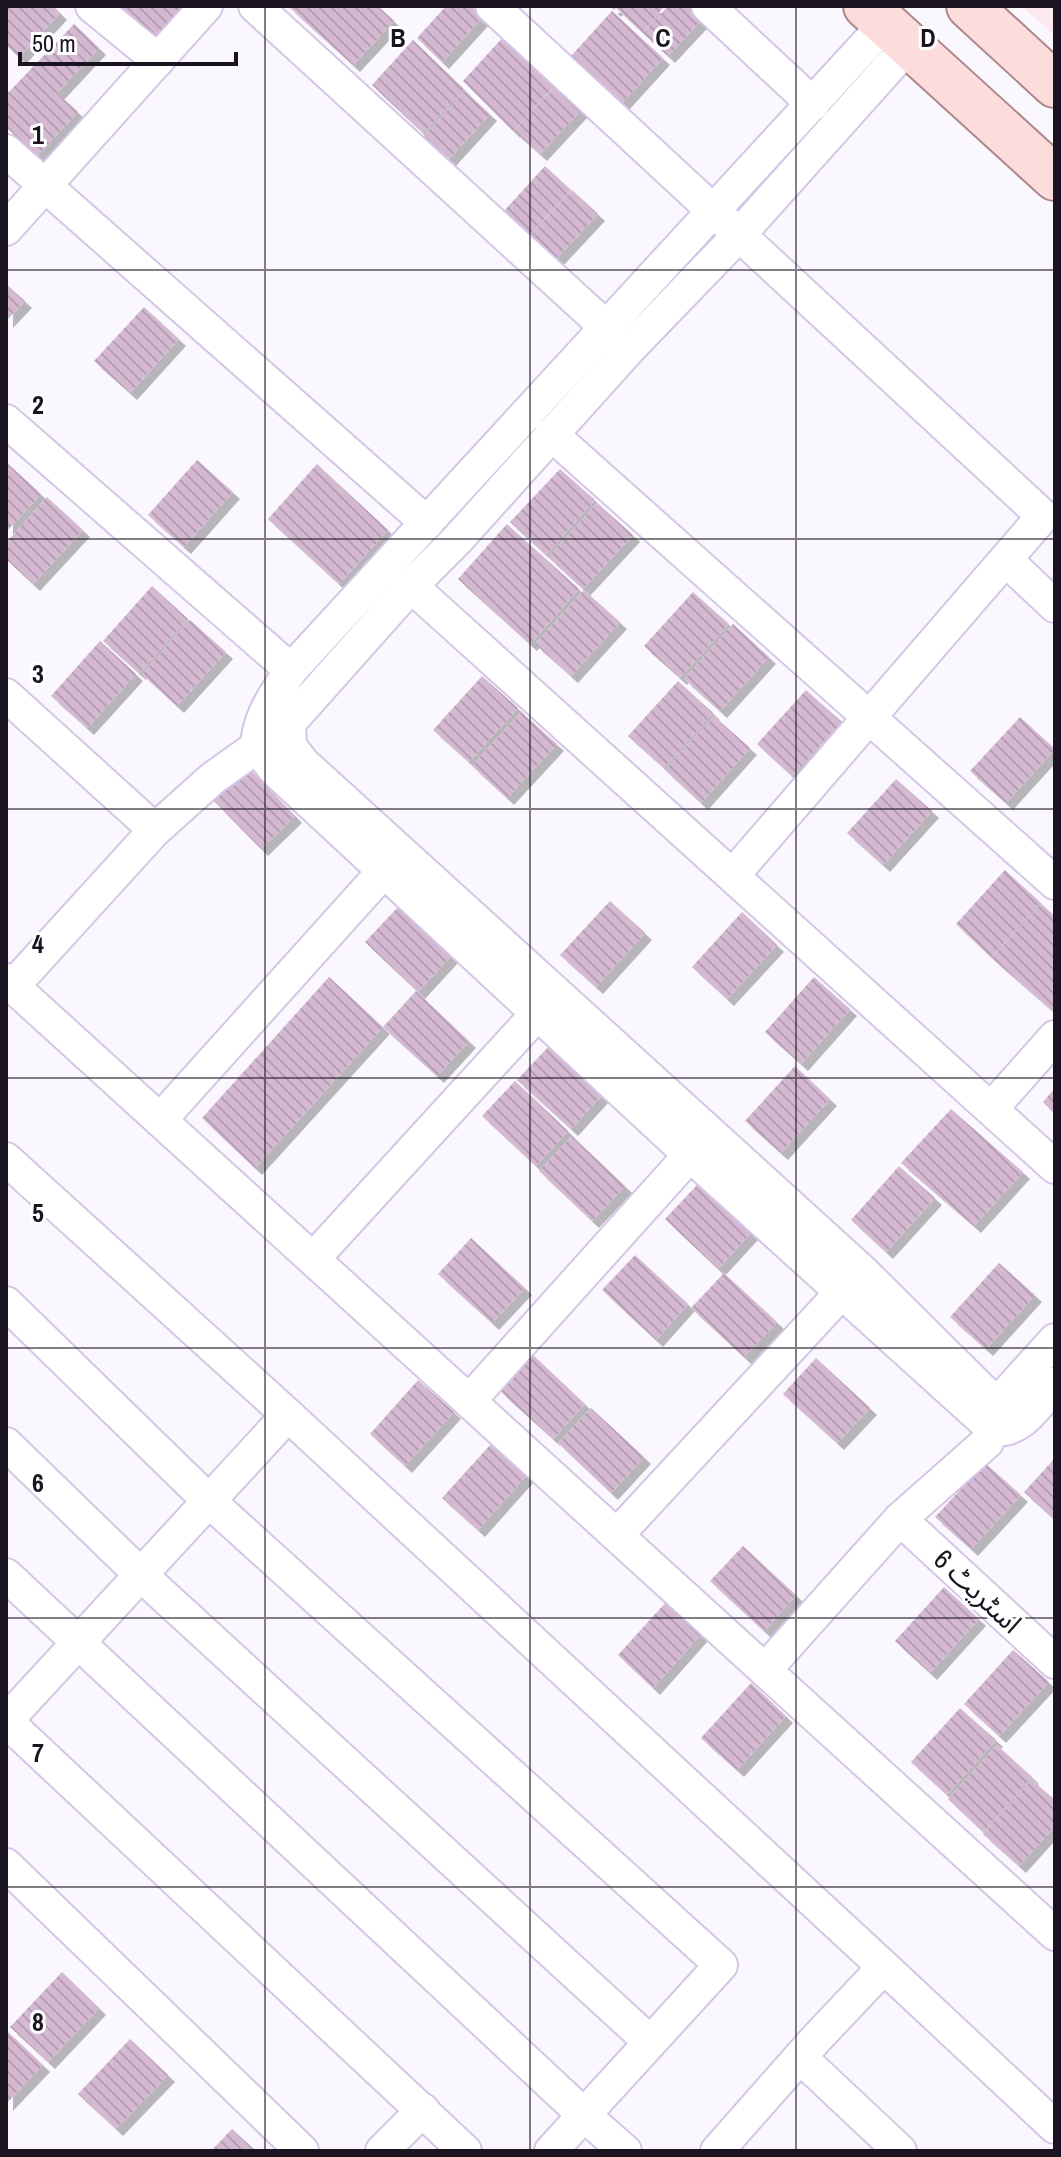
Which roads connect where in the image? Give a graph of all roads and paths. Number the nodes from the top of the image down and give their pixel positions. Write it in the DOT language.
graph roads {
  1 [pos="92,6"];
  2 [pos="206,6"];
  3 [pos="255,6"];
  4 [pos="492,6"];
  5 [pos="708,6"];
  6 [pos="969,6"];
  7 [pos="887,25"];
  8 [pos="158,60"];
  9 [pos="1055,85"];
  10 [pos="813,104"];
  11 [pos="6,151"];
  12 [pos="1055,178"];
  13 [pos="45,186"];
  14 [pos="713,209"];
  15 [pos="6,229"];
  16 [pos="739,235"];
  17 [pos="606,327"];
  18 [pos="6,421"];
  19 [pos="551,434"];
  20 [pos="427,523"];
  21 [pos="1006,560"];
  22 [pos="411,586"];
  23 [pos="1055,606"];
  24 [pos="291,670"];
  25 [pos="6,695"];
  26 [pos="870,717"];
  27 [pos="289,723"];
  28 [pos="257,747"];
  29 [pos="155,830"];
  30 [pos="392,860"];
  31 [pos="733,875"];
  32 [pos="1055,883"];
  33 [pos="9,983"];
  34 [pos="538,1013"];
  35 [pos="1055,1037"];
  36 [pos="991,1109"];
  37 [pos="160,1120"];
  38 [pos="690,1155"];
  39 [pos="6,1159"];
  40 [pos="1055,1167"];
  41 [pos="313,1259"];
  42 [pos="842,1292"];
  43 [pos="6,1303"];
  44 [pos="1055,1340"];
  45 [pos="1055,1385"];
  46 [pos="1000,1397"];
  47 [pos="469,1401"];
  48 [pos="288,1415"];
  49 [pos="993,1429"];
  50 [pos="6,1444"];
  51 [pos="209,1501"];
  52 [pos="900,1519"];
  53 [pos="617,1535"];
  54 [pos="6,1575"];
  55 [pos="141,1575"];
  56 [pos="79,1643"];
  57 [pos="1055,1662"];
  58 [pos="765,1670"];
  59 [pos="6,1721"];
  60 [pos="6,1865"];
  61 [pos="1055,1934"];
  62 [pos="884,1967"];
  63 [pos="650,2042"];
  64 [pos="800,2057"];
  65 [pos="423,2110"];
  66 [pos="584,2115"];
  67 [pos="1055,2127"];
  68 [pos="302,2151"];
  69 [pos="382,2151"];
  70 [pos="465,2151"];
  71 [pos="551,2151"];
  72 [pos="625,2151"];
  73 [pos="717,2151"];
  74 [pos="900,2151"];
  1 -- 8 [label="street"];
  2 -- 8 [label="street"];
  3 -- 17 [label="street"];
  4 -- 14 [label="street"];
  5 -- 10 [label="street"];
  6 -- 9 [label="main road"];
  7 -- 10 [label="street"];
  7 -- 12 [label="main road"];
  7 -- 16 [label="street"];
  8 -- 13 [label="street"];
  10 -- 14 [label="street"];
  11 -- 13 [label="street"];
  13 -- 15 [label="street"];
  13 -- 20 [label="street"];
  14 -- 16 [label="street"];
  14 -- 17 [label="street"];
  16 -- 19 [label="street"];
  16 -- 21 [label="street"];
  17 -- 20 [label="street"];
  18 -- 24 [label="street"];
  19 -- 22 [label="street"];
  19 -- 26 [label="street"];
  20 -- 24 [label="street"];
  21 -- 23 [label="street"];
  21 -- 26 [label="street"];
  22 -- 27 [label="street"];
  22 -- 31 [label="street"];
  24 -- 28 [label="street"];
  25 -- 29 [label="street"];
  26 -- 31 [label="street"];
  26 -- 32 [label="street"];
  27 -- 28 [label="street"];
  27 -- 30 [label="street"];
  28 -- 29 [label="street"];
  28 -- 30 [label="street"];
  29 -- 33 [label="street"];
  30 -- 34 [label="street"];
  30 -- 37 [label="street"];
  30 -- 46 [label="street"];
  31 -- 36 [label="street"];
  33 -- 37 [label="street"];
  34 -- 38 [label="street"];
  34 -- 41 [label="street"];
  35 -- 36 [label="street"];
  36 -- 40 [label="street"];
  37 -- 41 [label="street"];
  38 -- 42 [label="street"];
  38 -- 47 [label="street"];
  39 -- 48 [label="street"];
  41 -- 47 [label="street"];
  42 -- 49 [label="street"];
  42 -- 53 [label="street"];
  43 -- 51 [label="street"];
  44 -- 46 [label="street"];
  45 -- 49 [label="street"];
  46 -- 49 [label="street"];
  47 -- 53 [label="street"];
  48 -- 51 [label="street"];
  48 -- 62 [label="street"];
  49 -- 52 [label="street"];
  50 -- 55 [label="street"];
  51 -- 55 [label="street"];
  51 -- 63 [label="street"];
  52 -- 57 [label="street, اسٹریٹ 6"];
  52 -- 58 [label="street"];
  53 -- 58 [label="street"];
  54 -- 56 [label="street"];
  55 -- 56 [label="street"];
  55 -- 63 [label="street"];
  56 -- 59 [label="street"];
  56 -- 66 [label="street"];
  58 -- 61 [label="street"];
  59 -- 65 [label="street"];
  60 -- 68 [label="street"];
  62 -- 64 [label="street"];
  62 -- 67 [label="street"];
  63 -- 66 [label="street"];
  64 -- 73 [label="street"];
  64 -- 74 [label="street"];
  65 -- 69 [label="street"];
  65 -- 70 [label="street"];
  66 -- 71 [label="street"];
  66 -- 72 [label="street"];
}
